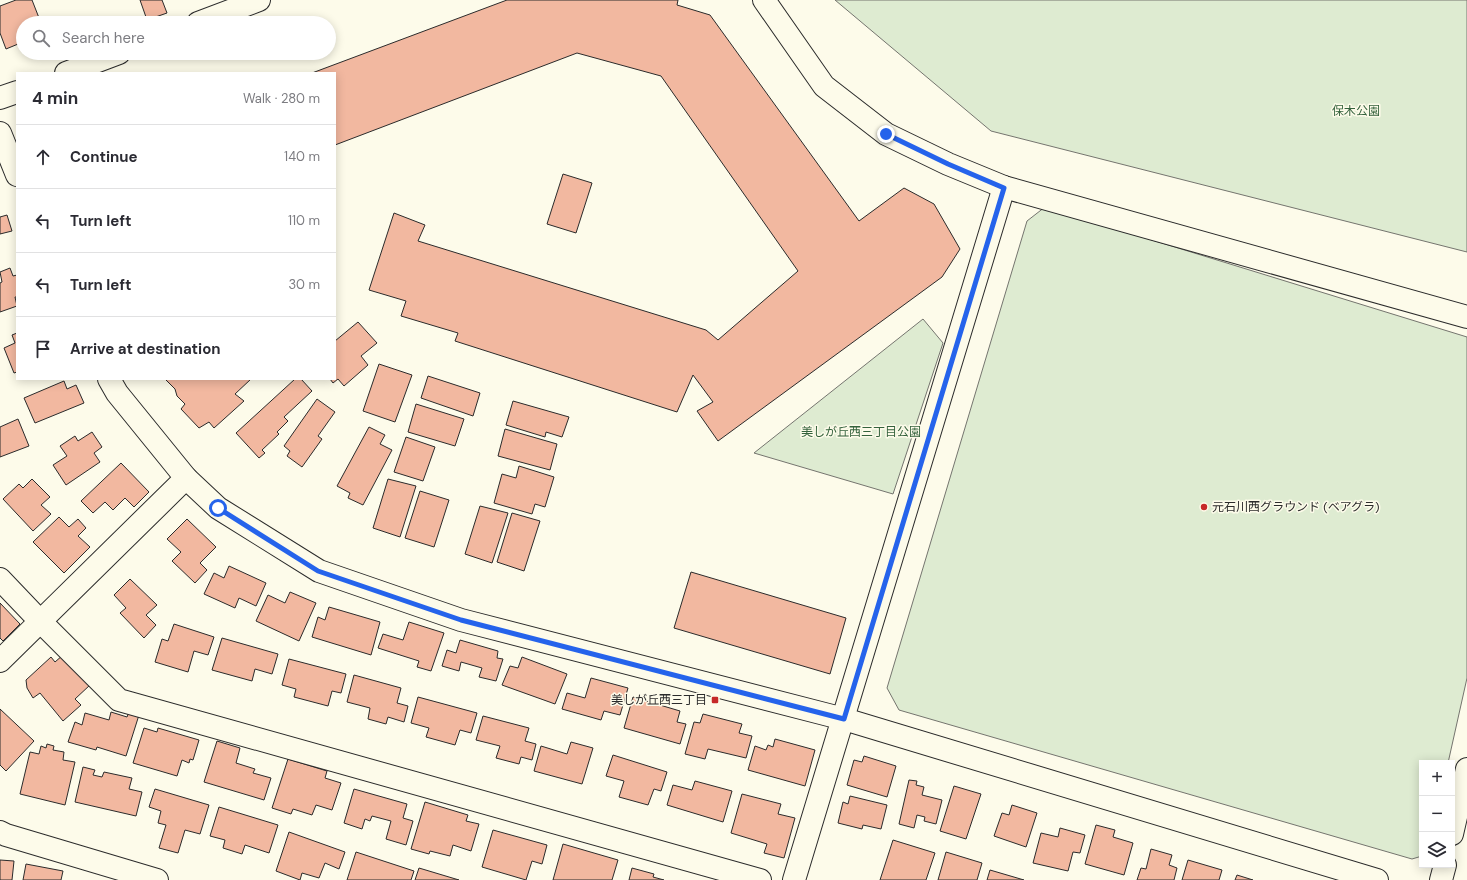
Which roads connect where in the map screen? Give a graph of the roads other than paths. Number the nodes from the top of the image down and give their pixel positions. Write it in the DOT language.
graph roads {
  1 [pos="259,0"];
  2 [pos="764,0"];
  3 [pos="217,16"];
  4 [pos="100,60"];
  5 [pos="69,72"];
  6 [pos="16,92"];
  7 [pos="0,98"];
  8 [pos="0,133"];
  9 [pos="16,173"];
  10 [pos="1004,188"];
  11 [pos="1467,317"];
  12 [pos="110,380"];
  13 [pos="186,478"];
  14 [pos="0,579"];
  15 [pos="40,622"];
  16 [pos="0,662"];
  17 [pos="844,719"];
  18 [pos="1467,769"];
  19 [pos="0,832"];
  20 [pos="1452,832"];
  21 [pos="1444,868"];
  22 [pos="157,880"];
  23 [pos="760,880"];
  24 [pos="794,880"];
  25 [pos="1377,880"];
  26 [pos="1441,880"];
  1 -- 3 [label="street"];
  2 -- 10 [label="street"];
  4 -- 5 [label="street"];
  6 -- 7 [label="street"];
  8 -- 9 [label="street"];
  10 -- 11 [label="street"];
  10 -- 17 [label="street"];
  12 -- 13 [label="street"];
  13 -- 15 [label="street"];
  13 -- 17 [label="street"];
  14 -- 15 [label="street"];
  15 -- 16 [label="street"];
  15 -- 23 [label="street"];
  17 -- 24 [label="street"];
  17 -- 25 [label="street"];
  18 -- 20 [label="street"];
  19 -- 22 [label="street"];
  21 -- 26 [label="street"];
}
